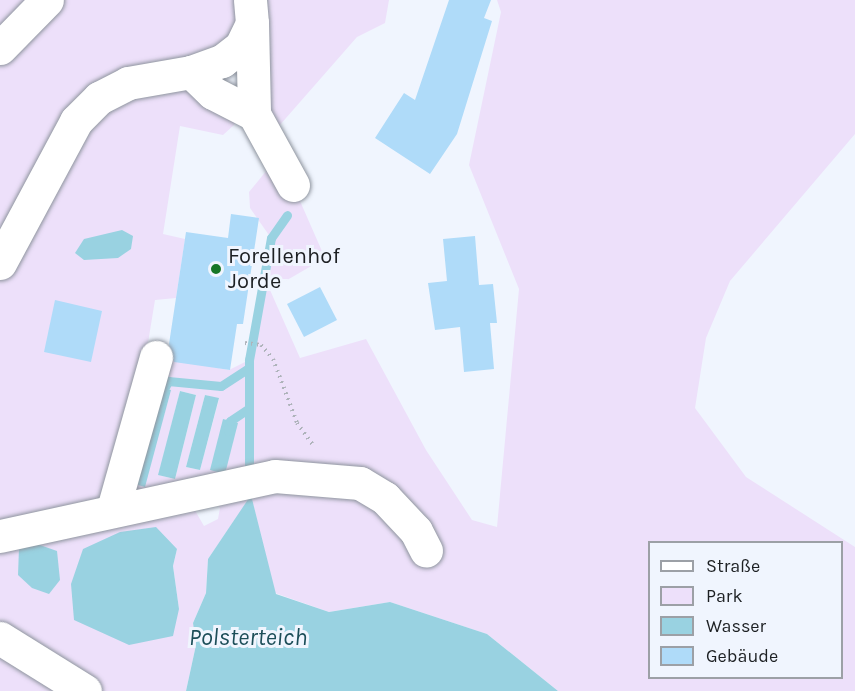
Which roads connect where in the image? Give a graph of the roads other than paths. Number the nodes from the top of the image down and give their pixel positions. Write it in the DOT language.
graph roads {
  1 [pos="47,0"];
  2 [pos="251,12"];
  3 [pos="0,48"];
  4 [pos="191,72"];
  5 [pos="254,114"];
  6 [pos="293,185"];
  7 [pos="0,263"];
  8 [pos="156,357"];
  9 [pos="113,509"];
  10 [pos="0,536"];
  11 [pos="426,550"];
  12 [pos="0,638"];
  13 [pos="85,691"];
  1 -- 3 [label="street"];
  2 -- 4 [label="street"];
  2 -- 5 [label="street"];
  4 -- 5 [label="street"];
  4 -- 7 [label="street"];
  5 -- 6 [label="street"];
  8 -- 9 [label="street"];
  9 -- 10 [label="street"];
  9 -- 11 [label="street"];
  12 -- 13 [label="street"];
}
